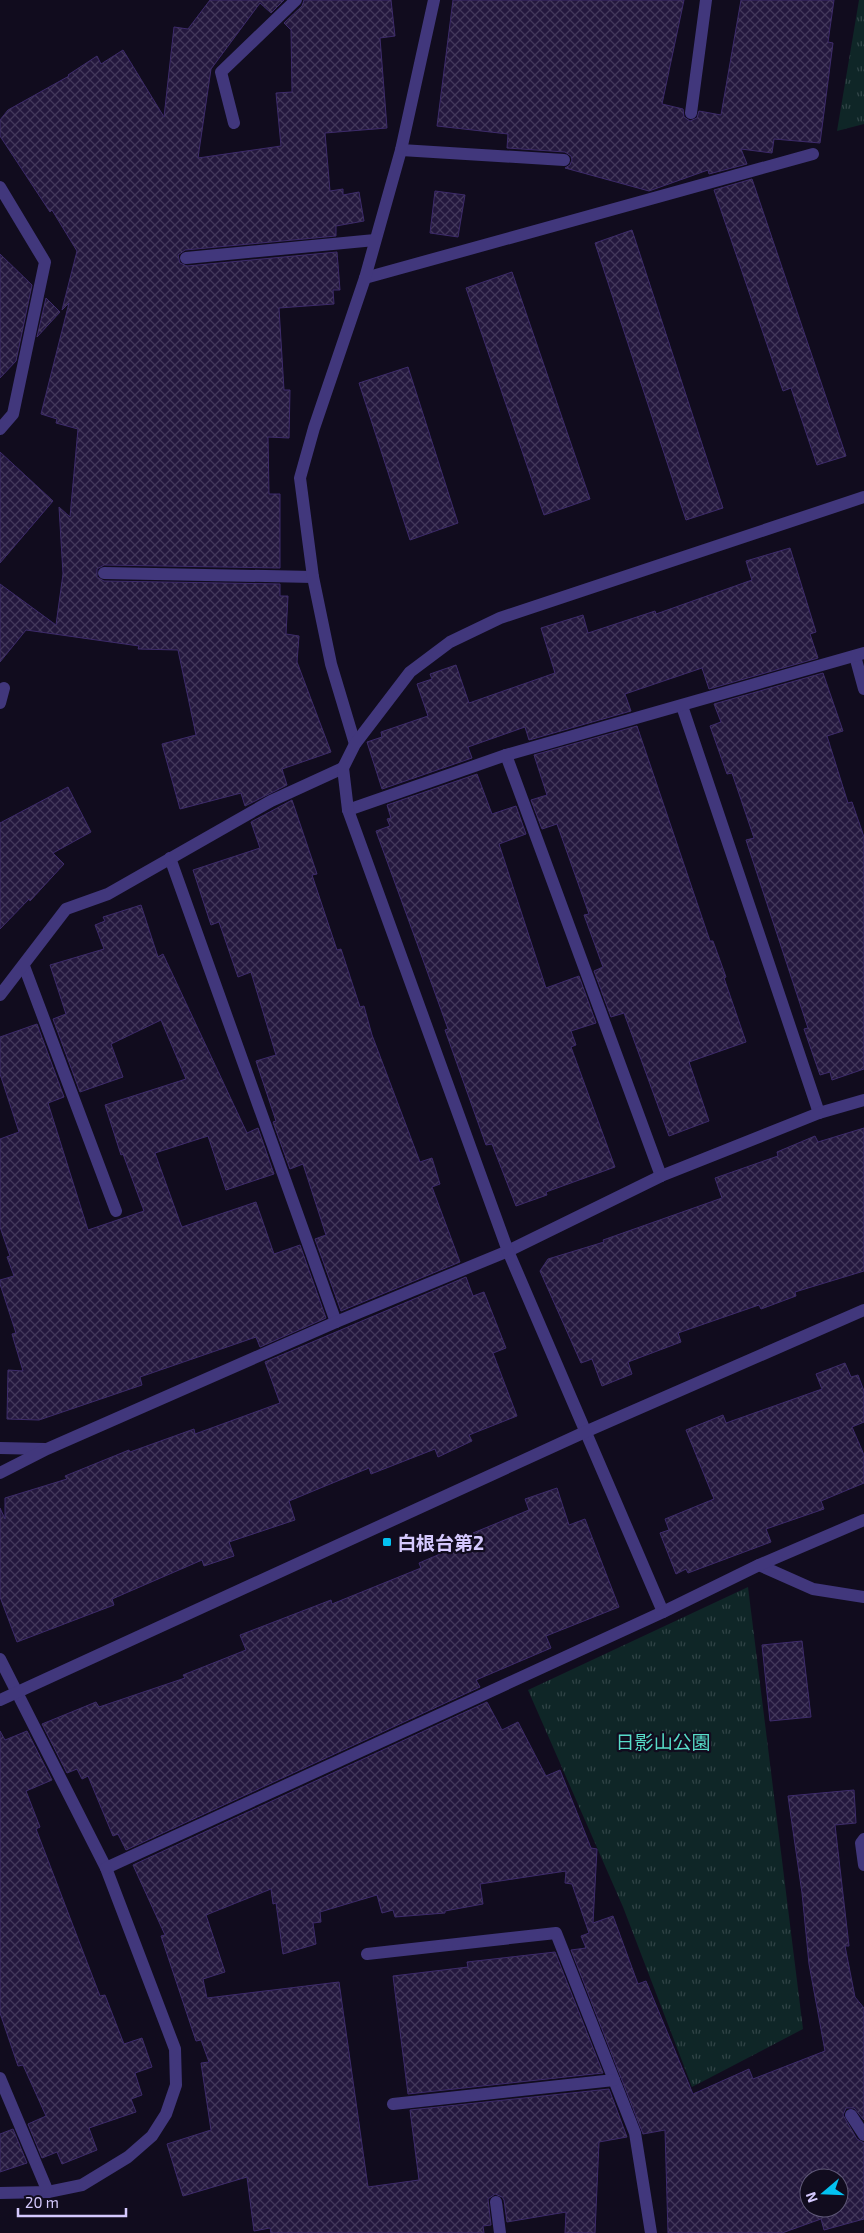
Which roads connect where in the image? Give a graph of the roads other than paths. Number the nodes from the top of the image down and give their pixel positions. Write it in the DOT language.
graph roads {
  1 [pos="296,0"];
  2 [pos="434,0"];
  3 [pos="706,0"];
  4 [pos="691,113"];
  5 [pos="234,123"];
  6 [pos="401,150"];
  7 [pos="813,154"];
  8 [pos="564,160"];
  9 [pos="0,187"];
  10 [pos="375,240"];
  11 [pos="186,258"];
  12 [pos="365,278"];
  13 [pos="0,429"];
  14 [pos="864,497"];
  15 [pos="104,573"];
  16 [pos="313,577"];
  17 [pos="859,655"];
  18 [pos="4,688"];
  19 [pos="864,689"];
  20 [pos="0,703"];
  21 [pos="682,706"];
  22 [pos="355,744"];
  23 [pos="506,755"];
  24 [pos="343,768"];
  25 [pos="348,810"];
  26 [pos="170,858"];
  27 [pos="24,966"];
  28 [pos="0,995"];
  29 [pos="864,1100"];
  30 [pos="819,1113"];
  31 [pos="661,1176"];
  32 [pos="116,1211"];
  33 [pos="508,1251"];
  34 [pos="864,1310"];
  35 [pos="336,1322"];
  36 [pos="585,1432"];
  37 [pos="0,1448"];
  38 [pos="47,1449"];
  39 [pos="0,1473"];
  40 [pos="864,1520"];
  41 [pos="759,1565"];
  42 [pos="864,1597"];
  43 [pos="664,1612"];
  44 [pos="0,1659"];
  45 [pos="16,1693"];
  46 [pos="0,1700"];
  47 [pos="864,1839"];
  48 [pos="864,1865"];
  49 [pos="106,1868"];
  50 [pos="367,1954"];
  51 [pos="0,2078"];
  52 [pos="614,2080"];
  53 [pos="393,2104"];
  54 [pos="851,2115"];
  55 [pos="864,2135"];
  56 [pos="48,2192"];
  57 [pos="0,2193"];
  58 [pos="496,2202"];
  59 [pos="500,2233"];
  60 [pos="651,2233"];
  1 -- 5 [label="street"];
  2 -- 6 [label="street"];
  3 -- 4 [label="street"];
  6 -- 8 [label="street"];
  6 -- 10 [label="street"];
  7 -- 12 [label="street"];
  9 -- 13 [label="street"];
  10 -- 11 [label="street"];
  10 -- 12 [label="street"];
  12 -- 16 [label="street"];
  14 -- 22 [label="street"];
  15 -- 16 [label="street"];
  16 -- 22 [label="street"];
  17 -- 19 [label="street"];
  17 -- 21 [label="street"];
  18 -- 20 [label="street"];
  21 -- 23 [label="street"];
  21 -- 30 [label="street"];
  22 -- 24 [label="street"];
  23 -- 25 [label="street"];
  23 -- 31 [label="street"];
  24 -- 25 [label="street"];
  24 -- 26 [label="street"];
  25 -- 33 [label="street"];
  26 -- 27 [label="street"];
  26 -- 35 [label="street"];
  27 -- 28 [label="street"];
  27 -- 32 [label="street"];
  29 -- 30 [label="street"];
  30 -- 31 [label="street"];
  31 -- 33 [label="street"];
  33 -- 35 [label="street"];
  33 -- 36 [label="street"];
  34 -- 36 [label="street"];
  35 -- 38 [label="street"];
  36 -- 43 [label="street"];
  36 -- 45 [label="street"];
  37 -- 38 [label="street"];
  38 -- 39 [label="street"];
  40 -- 41 [label="street"];
  41 -- 42 [label="street"];
  41 -- 43 [label="street"];
  43 -- 49 [label="street"];
  44 -- 45 [label="street"];
  45 -- 46 [label="street"];
  45 -- 49 [label="street"];
  47 -- 48 [label="street"];
  49 -- 56 [label="street"];
  50 -- 52 [label="street"];
  51 -- 56 [label="street"];
  52 -- 53 [label="street"];
  52 -- 60 [label="street"];
  54 -- 55 [label="street"];
  56 -- 57 [label="street"];
  58 -- 59 [label="street"];
}
